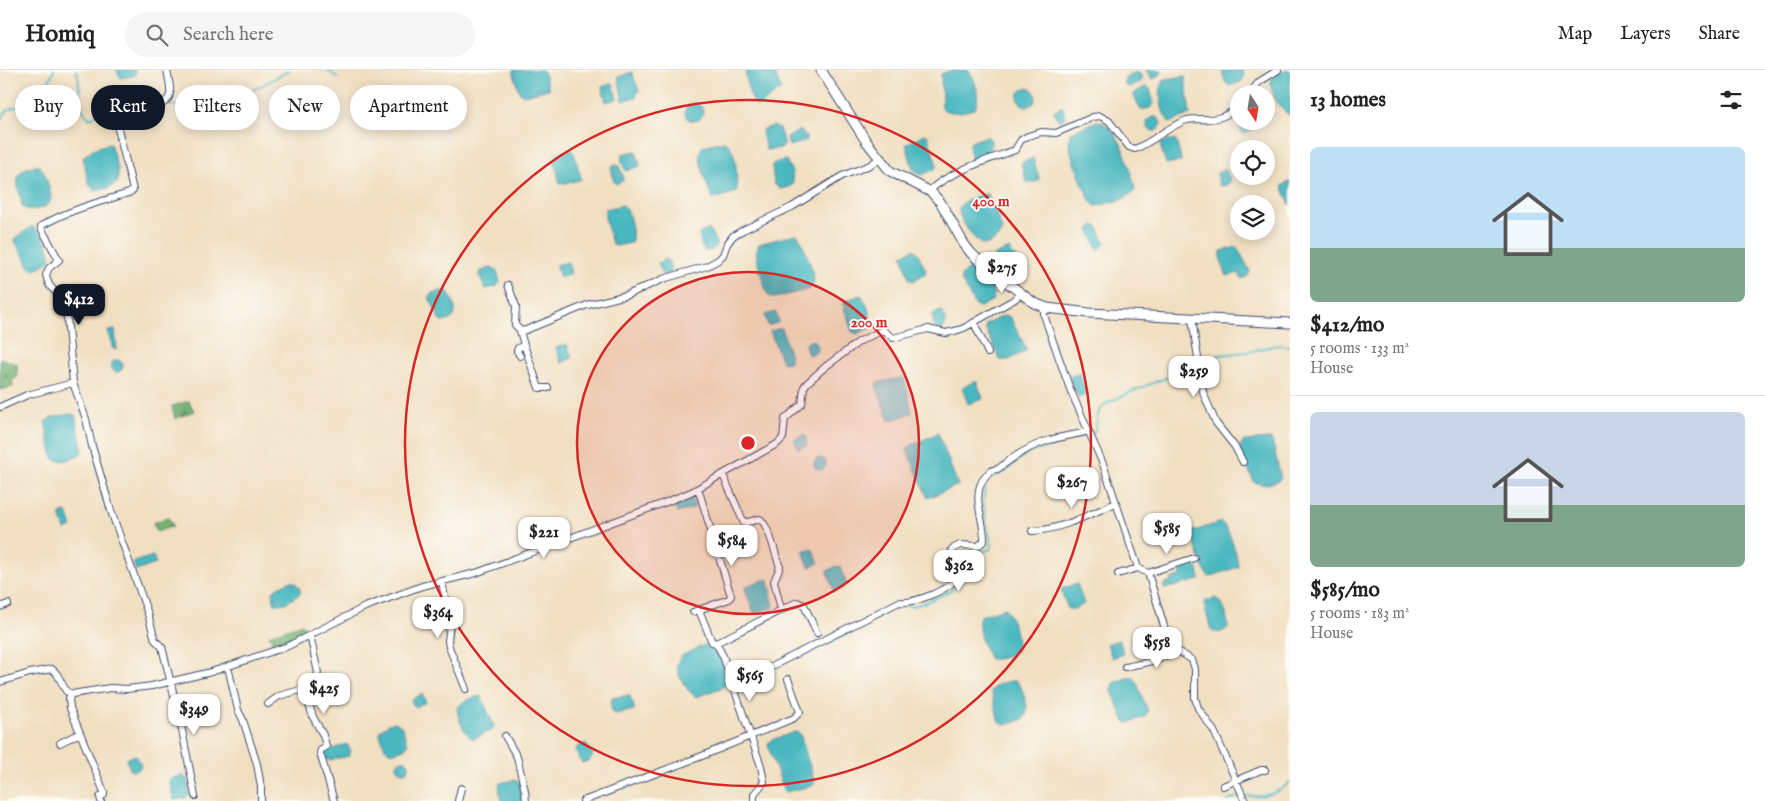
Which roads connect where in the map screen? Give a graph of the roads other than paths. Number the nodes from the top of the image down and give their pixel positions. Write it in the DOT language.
graph roads {
  1 [pos="166,70"];
  2 [pos="821,70"];
  3 [pos="1278,70"];
  4 [pos="1256,85"];
  5 [pos="1230,113"];
  6 [pos="880,158"];
  7 [pos="929,191"];
  8 [pos="508,285"];
  9 [pos="1020,294"];
  10 [pos="1044,307"];
  11 [pos="1192,319"];
  12 [pos="974,323"];
  13 [pos="1290,323"];
  14 [pos="520,330"];
  15 [pos="524,345"];
  16 [pos="988,353"];
  17 [pos="520,356"];
  18 [pos="73,383"];
  19 [pos="548,388"];
  20 [pos="0,407"];
  21 [pos="1089,431"];
  22 [pos="1243,462"];
  23 [pos="723,475"];
  24 [pos="698,488"];
  25 [pos="1116,503"];
  26 [pos="1032,530"];
  27 [pos="1194,558"];
  28 [pos="1138,568"];
  29 [pos="1148,573"];
  30 [pos="1118,574"];
  31 [pos="442,582"];
  32 [pos="8,604"];
  33 [pos="0,608"];
  34 [pos="781,609"];
  35 [pos="817,633"];
  36 [pos="310,635"];
  37 [pos="716,643"];
  38 [pos="1175,649"];
  39 [pos="228,667"];
  40 [pos="1125,667"];
  41 [pos="788,679"];
  42 [pos="0,682"];
  43 [pos="171,682"];
  44 [pos="733,686"];
  45 [pos="304,689"];
  46 [pos="466,690"];
  47 [pos="72,694"];
  48 [pos="268,704"];
  49 [pos="80,733"];
  50 [pos="505,736"];
  51 [pos="750,736"];
  52 [pos="60,743"];
  53 [pos="1265,770"];
  54 [pos="1236,781"];
  55 [pos="1223,786"];
  56 [pos="460,788"];
  57 [pos="195,796"];
  58 [pos="101,801"];
  59 [pos="261,801"];
  60 [pos="334,801"];
  61 [pos="458,801"];
  62 [pos="526,801"];
  63 [pos="583,801"];
  64 [pos="754,801"];
  65 [pos="1245,801"];
  1 -- 18 [label="street"];
  2 -- 6 [label="main road"];
  3 -- 4 [label="street"];
  5 -- 7 [label="street"];
  6 -- 7 [label="main road"];
  6 -- 14 [label="street"];
  7 -- 9 [label="main road"];
  8 -- 14 [label="street"];
  9 -- 10 [label="main road"];
  9 -- 12 [label="street"];
  10 -- 11 [label="main road"];
  10 -- 21 [label="street"];
  11 -- 13 [label="main road"];
  11 -- 22 [label="street"];
  12 -- 16 [label="street"];
  12 -- 23 [label="street"];
  14 -- 15 [label="street"];
  15 -- 17 [label="street"];
  15 -- 19 [label="street"];
  18 -- 20 [label="street"];
  18 -- 43 [label="street"];
  21 -- 25 [label="street"];
  21 -- 44 [label="street"];
  23 -- 24 [label="street"];
  23 -- 34 [label="street"];
  24 -- 31 [label="street"];
  24 -- 37 [label="street"];
  25 -- 26 [label="street"];
  25 -- 28 [label="street"];
  27 -- 29 [label="street"];
  28 -- 29 [label="street"];
  28 -- 30 [label="street"];
  29 -- 38 [label="street"];
  31 -- 36 [label="street"];
  31 -- 46 [label="street"];
  32 -- 33 [label="street"];
  34 -- 35 [label="street"];
  34 -- 37 [label="street"];
  36 -- 39 [label="street"];
  36 -- 45 [label="street"];
  37 -- 44 [label="street"];
  38 -- 40 [label="street"];
  38 -- 54 [label="street"];
  39 -- 43 [label="street"];
  39 -- 59 [label="street"];
  41 -- 51 [label="street"];
  42 -- 47 [label="street"];
  43 -- 47 [label="street"];
  43 -- 57 [label="street"];
  44 -- 51 [label="street"];
  45 -- 48 [label="street"];
  45 -- 60 [label="street"];
  47 -- 49 [label="street"];
  49 -- 52 [label="street"];
  49 -- 58 [label="street"];
  50 -- 62 [label="street"];
  51 -- 63 [label="street"];
  51 -- 64 [label="street"];
  53 -- 54 [label="street"];
  54 -- 55 [label="street"];
  54 -- 65 [label="street"];
  56 -- 61 [label="street"];
}
